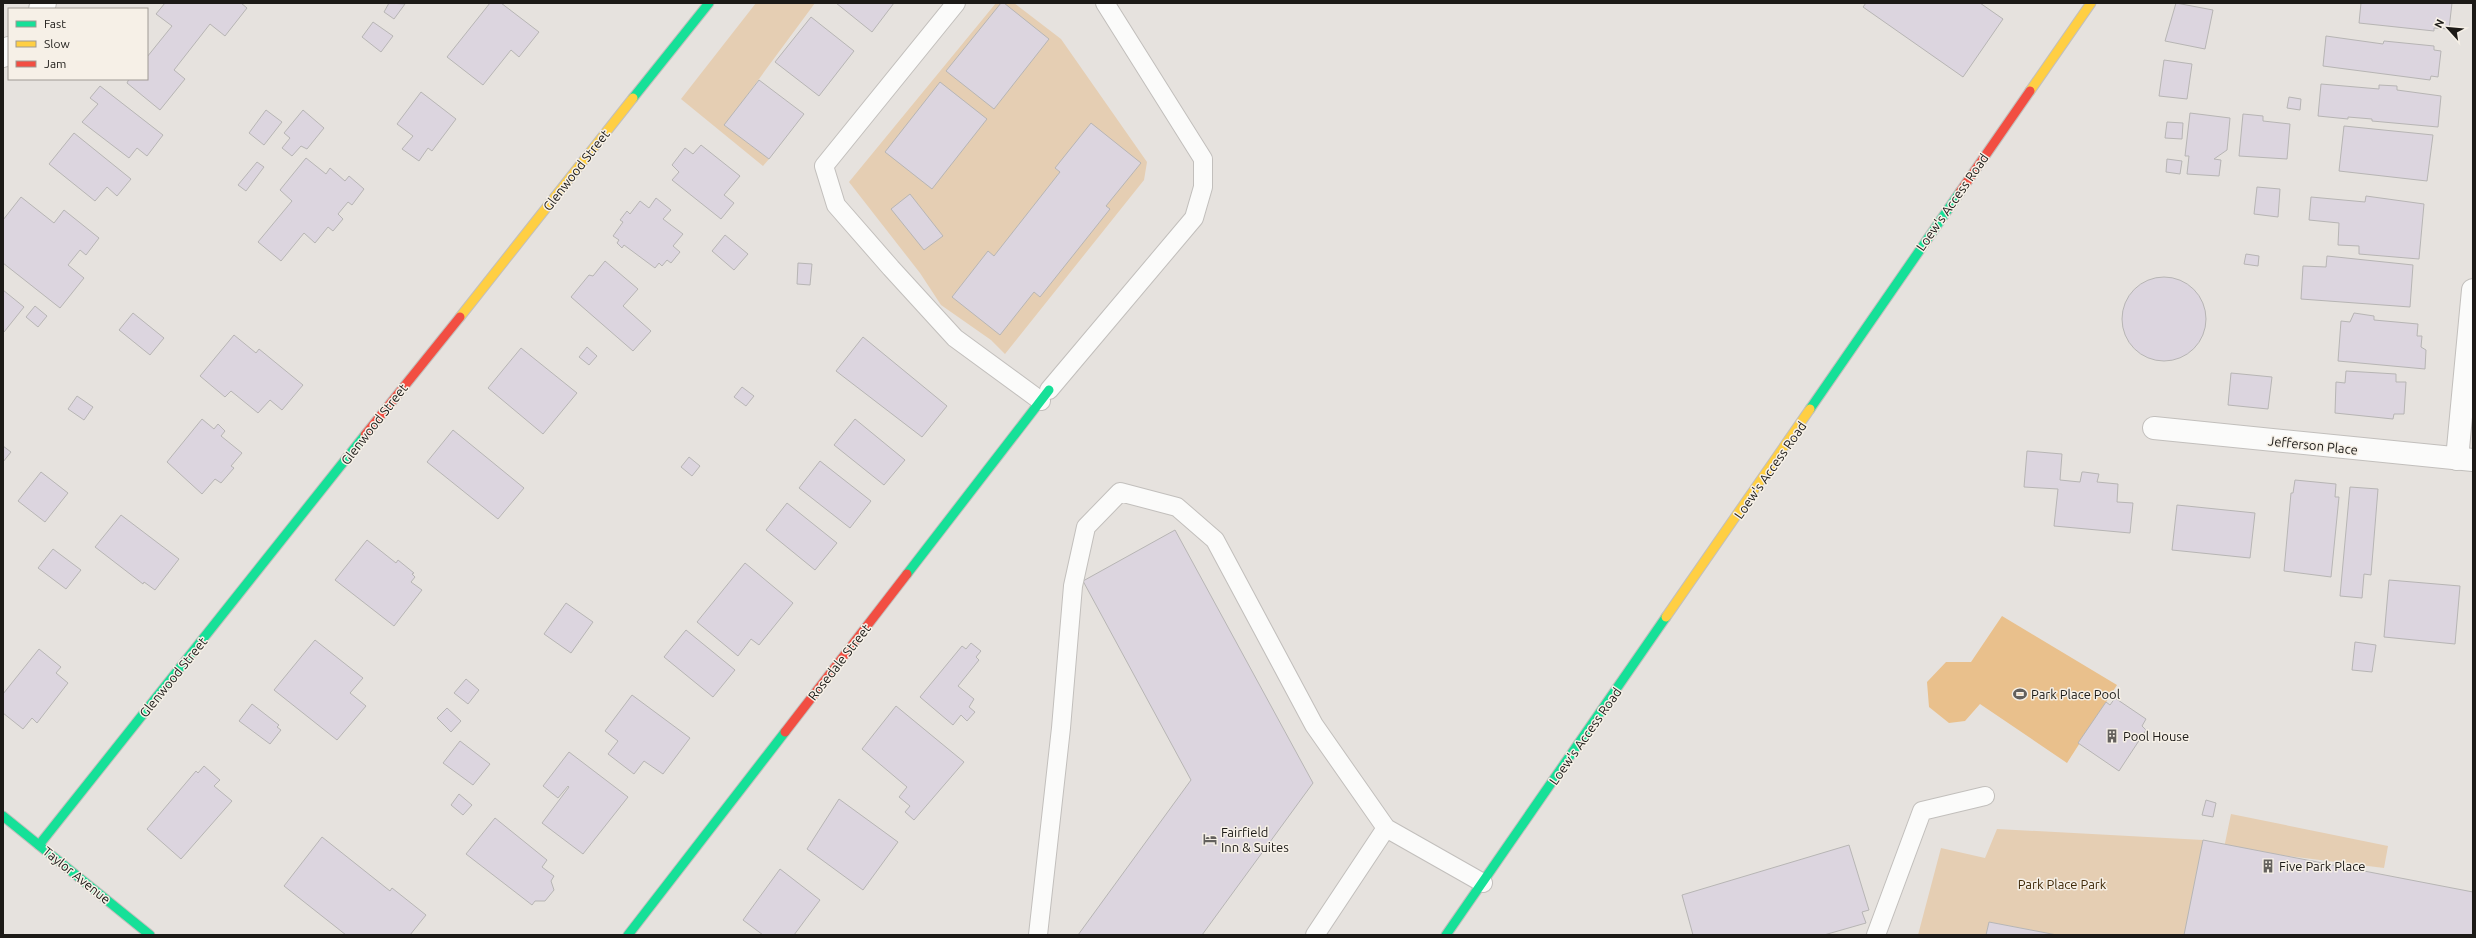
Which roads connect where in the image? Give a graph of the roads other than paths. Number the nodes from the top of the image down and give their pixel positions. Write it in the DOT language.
graph roads {
  1 [pos="709,3"];
  2 [pos="956,3"];
  3 [pos="1104,3"];
  4 [pos="2091,3"];
  5 [pos="2473,290"];
  6 [pos="1045,395"];
  7 [pos="2154,428"];
  8 [pos="2465,460"];
  9 [pos="1985,796"];
  10 [pos="3,816"];
  11 [pos="1386,828"];
  12 [pos="39,845"];
  13 [pos="1483,883"];
  14 [pos="150,935"];
  15 [pos="628,935"];
  16 [pos="1038,935"];
  17 [pos="1315,935"];
  18 [pos="1446,935"];
  19 [pos="1876,935"];
  1 -- 12 [label="street, Glenwood Street"];
  2 -- 6 [label="lane"];
  3 -- 6 [label="lane"];
  4 -- 13 [label="street, Loew's Access Road"];
  5 -- 8 [label="street"];
  6 -- 15 [label="street, Rosedale Street"];
  7 -- 8 [label="street, Jefferson Place"];
  9 -- 19 [label="lane"];
  10 -- 12 [label="street, Taylor Avenue"];
  11 -- 13 [label="lane"];
  11 -- 16 [label="lane"];
  11 -- 17 [label="lane"];
  12 -- 14 [label="street, Taylor Avenue"];
  13 -- 18 [label="street, Loew's Access Road"];
}
